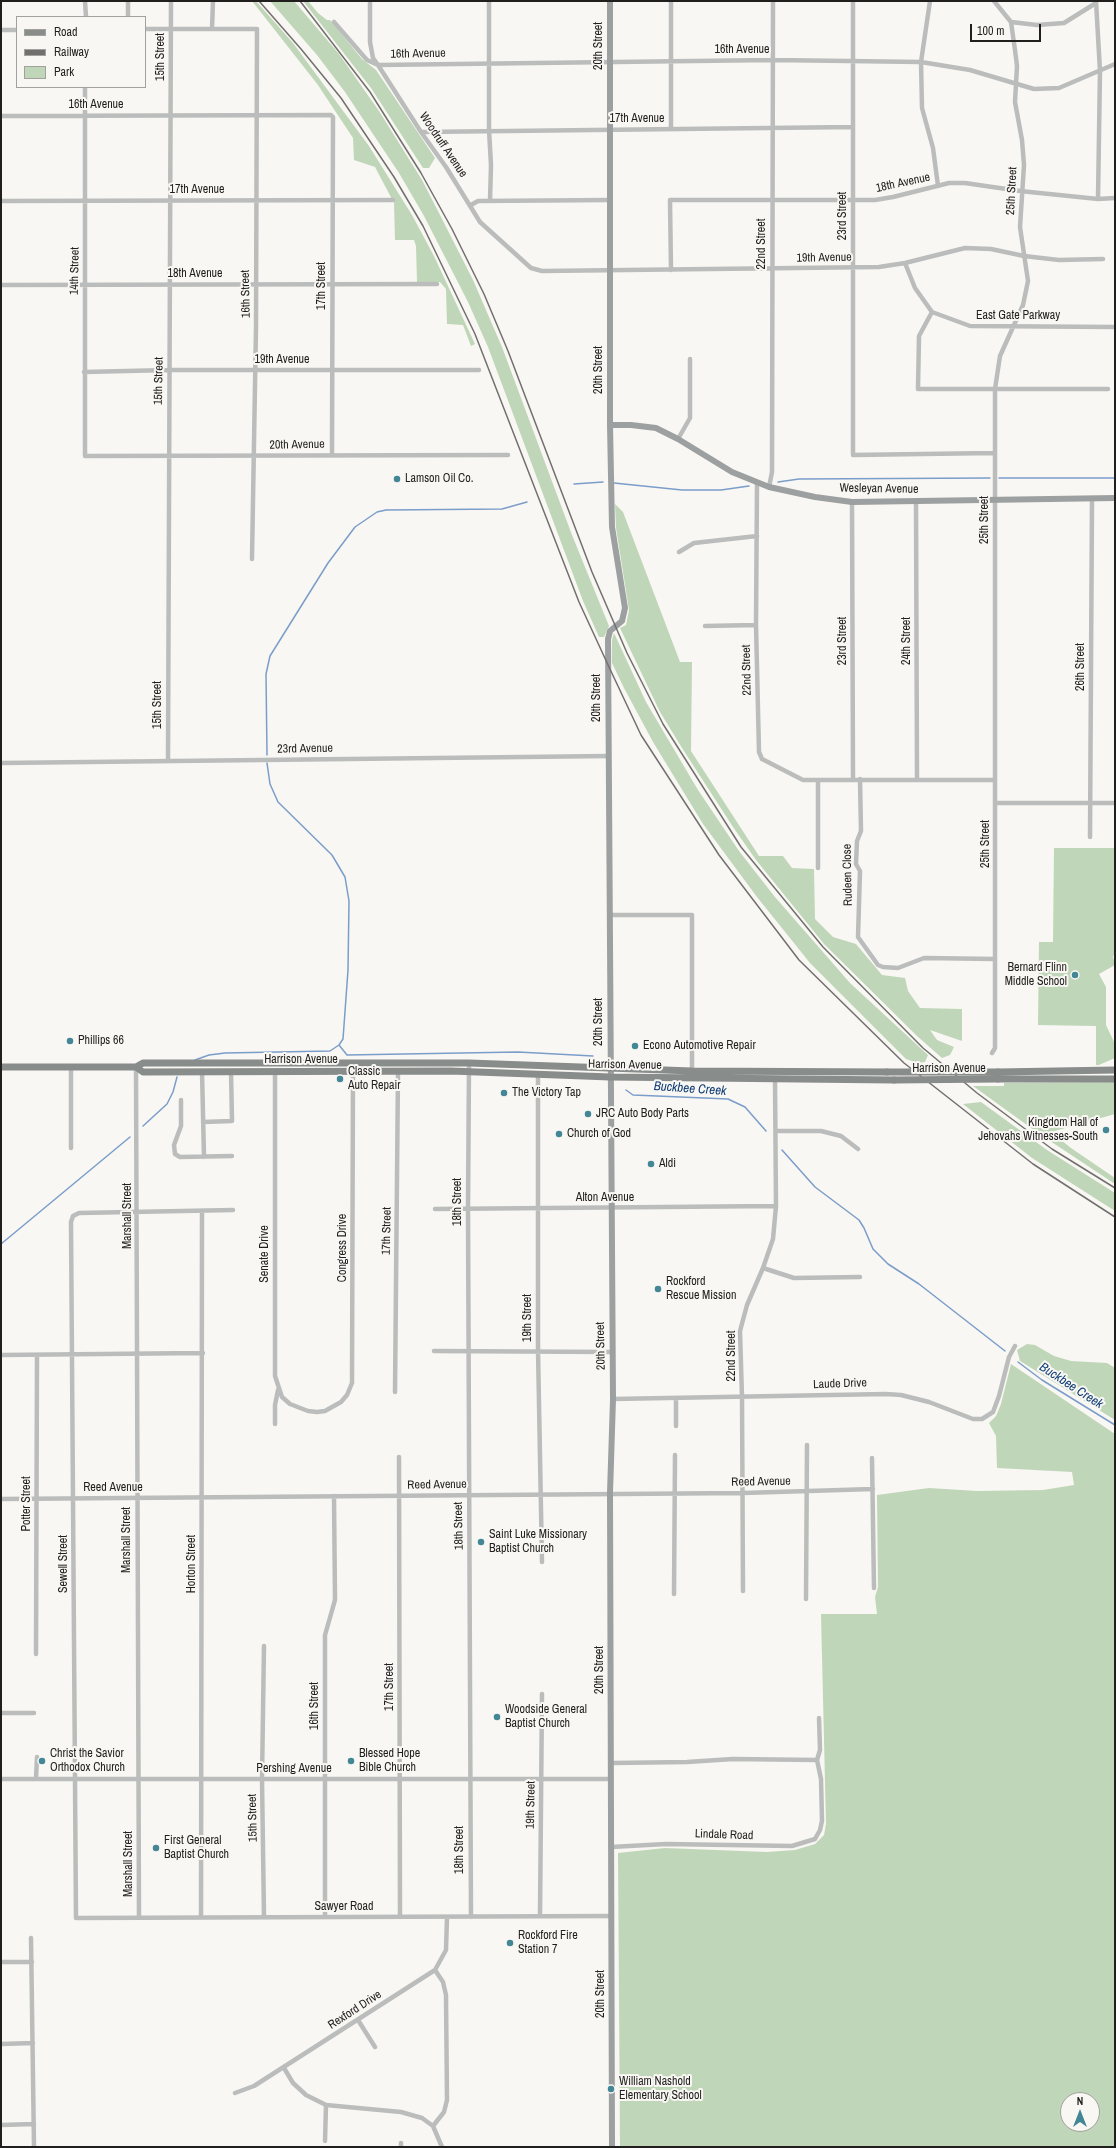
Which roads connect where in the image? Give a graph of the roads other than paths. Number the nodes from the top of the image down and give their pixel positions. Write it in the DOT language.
graph roads {
  1 [pos="86,1"];
  2 [pos="128,1"];
  3 [pos="171,1"];
  4 [pos="213,1"];
  5 [pos="370,1"];
  6 [pos="489,1"];
  7 [pos="610,1"];
  8 [pos="671,1"];
  9 [pos="773,1"];
  10 [pos="853,1"];
  11 [pos="930,1"];
  12 [pos="994,1"];
  13 [pos="1096,2"];
  14 [pos="86,16"];
  15 [pos="128,16"];
  16 [pos="334,22"];
  17 [pos="1011,22"];
  18 [pos="146,29"];
  19 [pos="171,29"];
  20 [pos="212,29"];
  21 [pos="1,30"];
  22 [pos="16,30"];
  23 [pos="773,60"];
  24 [pos="609,61"];
  25 [pos="671,61"];
  26 [pos="853,62"];
  27 [pos="921,62"];
  28 [pos="489,63"];
  29 [pos="1115,64"];
  30 [pos="378,65"];
  31 [pos="1100,71"];
  32 [pos="1015,85"];
  33 [pos="85,88"];
  34 [pos="170,114"];
  35 [pos="257,114"];
  36 [pos="85,115"];
  37 [pos="1,116"];
  38 [pos="333,117"];
  39 [pos="853,127"];
  40 [pos="773,128"];
  41 [pos="610,129"];
  42 [pos="671,129"];
  43 [pos="489,130"];
  44 [pos="421,132"];
  45 [pos="938,186"];
  46 [pos="1020,191"];
  47 [pos="1098,198"];
  48 [pos="1115,198"];
  49 [pos="333,199"];
  50 [pos="84,200"];
  51 [pos="170,200"];
  52 [pos="256,200"];
  53 [pos="393,200"];
  54 [pos="610,200"];
  55 [pos="772,200"];
  56 [pos="853,200"];
  57 [pos="1,201"];
  58 [pos="490,201"];
  59 [pos="471,205"];
  60 [pos="1024,256"];
  61 [pos="1103,259"];
  62 [pos="905,263"];
  63 [pos="853,268"];
  64 [pos="772,269"];
  65 [pos="671,270"];
  66 [pos="542,271"];
  67 [pos="610,271"];
  68 [pos="171,284"];
  69 [pos="255,284"];
  70 [pos="332,284"];
  71 [pos="437,284"];
  72 [pos="1,285"];
  73 [pos="84,285"];
  74 [pos="932,312"];
  75 [pos="1014,326"];
  76 [pos="1115,327"];
  77 [pos="690,359"];
  78 [pos="169,370"];
  79 [pos="255,370"];
  80 [pos="332,370"];
  81 [pos="479,370"];
  82 [pos="84,372"];
  83 [pos="995,389"];
  84 [pos="1108,389"];
  85 [pos="610,425"];
  86 [pos="678,439"];
  87 [pos="994,453"];
  88 [pos="508,454"];
  89 [pos="332,455"];
  90 [pos="85,456"];
  91 [pos="169,456"];
  92 [pos="254,456"];
  93 [pos="757,483"];
  94 [pos="769,487"];
  95 [pos="1092,498"];
  96 [pos="1115,498"];
  97 [pos="996,500"];
  98 [pos="916,501"];
  99 [pos="852,502"];
  100 [pos="757,536"];
  101 [pos="679,552"];
  102 [pos="252,558"];
  103 [pos="705,626"];
  104 [pos="756,626"];
  105 [pos="608,756"];
  106 [pos="168,760"];
  107 [pos="1,763"];
  108 [pos="853,779"];
  109 [pos="860,779"];
  110 [pos="818,780"];
  111 [pos="917,780"];
  112 [pos="995,780"];
  113 [pos="1090,802"];
  114 [pos="996,803"];
  115 [pos="1115,803"];
  116 [pos="1090,836"];
  117 [pos="818,868"];
  118 [pos="610,915"];
  119 [pos="995,959"];
  120 [pos="992,1053"];
  121 [pos="469,1063"];
  122 [pos="1,1067"];
  123 [pos="71,1067"];
  124 [pos="136,1067"];
  125 [pos="353,1067"];
  126 [pos="610,1067"];
  127 [pos="1115,1070"];
  128 [pos="202,1071"];
  129 [pos="231,1071"];
  130 [pos="275,1071"];
  131 [pos="398,1071"];
  132 [pos="692,1071"];
  133 [pos="469,1072"];
  134 [pos="538,1074"];
  135 [pos="998,1076"];
  136 [pos="610,1077"];
  137 [pos="775,1079"];
  138 [pos="1115,1079"];
  139 [pos="181,1100"];
  140 [pos="203,1122"];
  141 [pos="776,1131"];
  142 [pos="71,1148"];
  143 [pos="858,1150"];
  144 [pos="232,1156"];
  145 [pos="204,1157"];
  146 [pos="776,1206"];
  147 [pos="538,1208"];
  148 [pos="610,1208"];
  149 [pos="435,1209"];
  150 [pos="468,1209"];
  151 [pos="233,1210"];
  152 [pos="202,1212"];
  153 [pos="138,1213"];
  154 [pos="764,1268"];
  155 [pos="860,1277"];
  156 [pos="1015,1346"];
  157 [pos="538,1350"];
  158 [pos="434,1351"];
  159 [pos="468,1352"];
  160 [pos="612,1352"];
  161 [pos="203,1353"];
  162 [pos="138,1354"];
  163 [pos="1,1355"];
  164 [pos="37,1355"];
  165 [pos="72,1355"];
  166 [pos="278,1390"];
  167 [pos="394,1392"];
  168 [pos="742,1397"];
  169 [pos="676,1398"];
  170 [pos="613,1399"];
  171 [pos="275,1424"];
  172 [pos="676,1426"];
  173 [pos="807,1445"];
  174 [pos="675,1455"];
  175 [pos="399,1457"];
  176 [pos="872,1458"];
  177 [pos="873,1489"];
  178 [pos="807,1491"];
  179 [pos="743,1492"];
  180 [pos="610,1493"];
  181 [pos="675,1493"];
  182 [pos="469,1494"];
  183 [pos="540,1494"];
  184 [pos="400,1495"];
  185 [pos="334,1496"];
  186 [pos="73,1497"];
  187 [pos="202,1497"];
  188 [pos="37,1498"];
  189 [pos="137,1498"];
  190 [pos="1,1499"];
  191 [pos="542,1562"];
  192 [pos="874,1588"];
  193 [pos="743,1591"];
  194 [pos="674,1594"];
  195 [pos="806,1599"];
  196 [pos="264,1646"];
  197 [pos="36,1654"];
  198 [pos="542,1694"];
  199 [pos="1,1713"];
  200 [pos="34,1713"];
  201 [pos="819,1718"];
  202 [pos="36,1757"];
  203 [pos="817,1760"];
  204 [pos="611,1763"];
  205 [pos="138,1778"];
  206 [pos="470,1778"];
  207 [pos="1,1779"];
  208 [pos="36,1779"];
  209 [pos="200,1779"];
  210 [pos="262,1779"];
  211 [pos="400,1779"];
  212 [pos="540,1779"];
  213 [pos="611,1779"];
  214 [pos="75,1780"];
  215 [pos="326,1780"];
  216 [pos="611,1847"];
  217 [pos="400,1916"];
  218 [pos="540,1916"];
  219 [pos="612,1916"];
  220 [pos="139,1917"];
  221 [pos="201,1917"];
  222 [pos="264,1917"];
  223 [pos="325,1917"];
  224 [pos="447,1917"];
  225 [pos="470,1917"];
  226 [pos="76,1918"];
  227 [pos="31,1938"];
  228 [pos="1,1962"];
  229 [pos="32,1962"];
  230 [pos="435,1970"];
  231 [pos="358,2020"];
  232 [pos="33,2043"];
  233 [pos="1,2044"];
  234 [pos="375,2047"];
  235 [pos="284,2068"];
  236 [pos="235,2093"];
  237 [pos="326,2105"];
  238 [pos="34,2124"];
  239 [pos="1,2125"];
  240 [pos="433,2126"];
  241 [pos="325,2141"];
  242 [pos="34,2147"];
  243 [pos="442,2147"];
  244 [pos="612,2147"];
  1 -- 14 [label="street"];
  2 -- 15 [label="street"];
  3 -- 19 [label="street, 15th Street"];
  4 -- 20 [label="street"];
  5 -- 30 [label="street"];
  6 -- 28 [label="street"];
  7 -- 24 [label="street, 20th Street"];
  8 -- 25 [label="street"];
  9 -- 23 [label="street, 22nd Street"];
  10 -- 26 [label="street, 23rd Street"];
  11 -- 27 [label="street"];
  12 -- 17 [label="street"];
  13 -- 17 [label="street"];
  13 -- 31 [label="street"];
  16 -- 30 [label="street, Woodruff Avenue"];
  17 -- 32 [label="street, 25th Street"];
  18 -- 19 [label="street"];
  19 -- 20 [label="street"];
  19 -- 34 [label="street, 15th Street"];
  20 -- 35 [label="street, 16th Street"];
  21 -- 22 [label="street"];
  23 -- 25 [label="street, 16th Avenue"];
  23 -- 26 [label="street, 16th Avenue"];
  23 -- 40 [label="street, 22nd Street"];
  24 -- 25 [label="street, 16th Avenue"];
  24 -- 28 [label="street, 16th Avenue"];
  24 -- 41 [label="street, 20th Street"];
  25 -- 42 [label="street"];
  26 -- 27 [label="street, 16th Avenue"];
  26 -- 39 [label="street, 23rd Street"];
  27 -- 32 [label="street, 16th Avenue"];
  27 -- 45 [label="street"];
  28 -- 30 [label="street, 16th Avenue"];
  28 -- 43 [label="street"];
  29 -- 31 [label="street, 16th Avenue"];
  30 -- 44 [label="street, Woodruff Avenue"];
  31 -- 32 [label="street, 16th Avenue"];
  31 -- 47 [label="street"];
  32 -- 46 [label="street, 25th Street"];
  33 -- 36 [label="street, 14th Street"];
  34 -- 35 [label="street, 16th Avenue"];
  34 -- 36 [label="street, 16th Avenue"];
  34 -- 51 [label="street, 15th Street"];
  35 -- 38 [label="street, 16th Avenue"];
  35 -- 52 [label="street, 16th Street"];
  36 -- 37 [label="street, 16th Avenue"];
  36 -- 50 [label="street, 14th Street"];
  38 -- 49 [label="street, 17th Street"];
  39 -- 40 [label="street, 17th Avenue"];
  39 -- 56 [label="street, 23rd Street"];
  40 -- 42 [label="street, 17th Avenue"];
  40 -- 55 [label="street, 22nd Street"];
  41 -- 42 [label="street, 17th Avenue"];
  41 -- 43 [label="street, 17th Avenue"];
  41 -- 54 [label="street, 20th Street"];
  43 -- 44 [label="street, 17th Avenue"];
  43 -- 58 [label="street"];
  44 -- 59 [label="street, Woodruff Avenue"];
  45 -- 46 [label="street, 18th Avenue"];
  45 -- 56 [label="street, 18th Avenue"];
  46 -- 47 [label="street, 18th Avenue"];
  46 -- 60 [label="street, 25th Street"];
  47 -- 48 [label="street, 18th Avenue"];
  49 -- 52 [label="street, 17th Avenue"];
  49 -- 53 [label="street, 17th Avenue"];
  49 -- 70 [label="street, 17th Street"];
  50 -- 51 [label="street, 17th Avenue"];
  50 -- 57 [label="street, 17th Avenue"];
  50 -- 73 [label="street, 14th Street"];
  51 -- 52 [label="street, 17th Avenue"];
  51 -- 68 [label="street, 15th Street"];
  52 -- 69 [label="street, 16th Street"];
  54 -- 58 [label="street"];
  54 -- 67 [label="street, 20th Street"];
  55 -- 56 [label="street, 18th Avenue"];
  55 -- 64 [label="street, 22nd Street"];
  55 -- 65 [label="street, 18th Avenue"];
  56 -- 63 [label="street, 23rd Street"];
  58 -- 59 [label="street"];
  59 -- 66 [label="street, Woodruff Avenue"];
  60 -- 61 [label="street, 19th Avenue"];
  60 -- 62 [label="street, 19th Avenue"];
  60 -- 75 [label="street, 25th Street"];
  62 -- 63 [label="street, 19th Avenue"];
  62 -- 74 [label="street"];
  63 -- 64 [label="street, 19th Avenue"];
  63 -- 87 [label="street, 23rd Street"];
  64 -- 65 [label="street, 19th Avenue"];
  64 -- 94 [label="street, 22nd Street"];
  65 -- 67 [label="street, 19th Avenue"];
  66 -- 67 [label="street, 19th Avenue"];
  67 -- 85 [label="street, 20th Street"];
  68 -- 69 [label="street, 18th Avenue"];
  68 -- 73 [label="street, 18th Avenue"];
  68 -- 78 [label="street, 15th Street"];
  69 -- 70 [label="street, 18th Avenue"];
  69 -- 79 [label="street, 16th Street"];
  70 -- 71 [label="street, 18th Avenue"];
  70 -- 80 [label="street, 17th Street"];
  72 -- 73 [label="street, 18th Avenue"];
  73 -- 82 [label="street, 14th Street"];
  74 -- 75 [label="street, East Gate Parkway"];
  74 -- 83 [label="street"];
  75 -- 76 [label="street, East Gate Parkway"];
  75 -- 83 [label="street, 25th Street"];
  77 -- 86 [label="street"];
  78 -- 79 [label="street, 19th Avenue"];
  78 -- 82 [label="street, 19th Avenue"];
  78 -- 91 [label="street, 15th Street"];
  79 -- 80 [label="street, 19th Avenue"];
  79 -- 92 [label="street, 16th Street"];
  80 -- 81 [label="street, 19th Avenue"];
  80 -- 89 [label="street, 17th Street"];
  82 -- 90 [label="street, 14th Street"];
  83 -- 84 [label="street"];
  83 -- 87 [label="street, 25th Street"];
  85 -- 86 [label="street, Wesleyan Avenue"];
  85 -- 105 [label="street, 20th Street"];
  86 -- 93 [label="street, Wesleyan Avenue"];
  87 -- 97 [label="street, 25th Street"];
  88 -- 89 [label="street, 20th Avenue"];
  89 -- 92 [label="street, 20th Avenue"];
  90 -- 91 [label="street, 20th Avenue"];
  91 -- 92 [label="street, 20th Avenue"];
  91 -- 106 [label="street, 15th Street"];
  92 -- 102 [label="street, 16th Street"];
  93 -- 94 [label="street, Wesleyan Avenue"];
  93 -- 100 [label="street, 22nd Street"];
  94 -- 99 [label="street, Wesleyan Avenue"];
  95 -- 96 [label="street, Wesleyan Avenue"];
  95 -- 97 [label="street, Wesleyan Avenue"];
  95 -- 113 [label="street, 26th Street"];
  97 -- 98 [label="street, Wesleyan Avenue"];
  97 -- 112 [label="street, 25th Street"];
  98 -- 99 [label="street, Wesleyan Avenue"];
  98 -- 111 [label="street, 24th Street"];
  99 -- 108 [label="street, 23rd Street"];
  100 -- 101 [label="street"];
  100 -- 104 [label="street, 22nd Street"];
  103 -- 104 [label="street"];
  104 -- 110 [label="street, 22nd Street"];
  105 -- 106 [label="street, 23rd Avenue"];
  105 -- 118 [label="street, 20th Street"];
  106 -- 107 [label="street, 23rd Avenue"];
  108 -- 109 [label="street, 22nd Street"];
  108 -- 110 [label="street, 22nd Street"];
  109 -- 111 [label="street, 22nd Street"];
  109 -- 119 [label="street, Rudeen Close"];
  110 -- 117 [label="street"];
  111 -- 112 [label="street, 22nd Street"];
  112 -- 114 [label="street, 25th Street"];
  113 -- 114 [label="street"];
  113 -- 115 [label="street"];
  113 -- 116 [label="street, 26th Street"];
  114 -- 119 [label="street, 25th Street"];
  118 -- 126 [label="street, 20th Street"];
  118 -- 132 [label="street"];
  119 -- 120 [label="street, 25th Street"];
  121 -- 125 [label="main road, Harrison Avenue"];
  121 -- 126 [label="main road, Harrison Avenue"];
  121 -- 133 [label="street, 18th Street"];
  122 -- 123 [label="main road, Harrison Avenue"];
  123 -- 124 [label="main road, Harrison Avenue"];
  123 -- 142 [label="street"];
  124 -- 125 [label="main road, Harrison Avenue"];
  124 -- 128 [label="main road, Harrison Avenue"];
  124 -- 153 [label="street, Marshall Street"];
  125 -- 130 [label="main road, Harrison Avenue"];
  125 -- 131 [label="main road, Harrison Avenue"];
  125 -- 166 [label="street, Congress Drive"];
  126 -- 132 [label="main road, Harrison Avenue"];
  126 -- 136 [label="street, 20th Street"];
  127 -- 135 [label="main road, Harrison Avenue"];
  128 -- 129 [label="main road, Harrison Avenue"];
  128 -- 140 [label="street"];
  129 -- 130 [label="main road, Harrison Avenue"];
  129 -- 140 [label="street"];
  130 -- 166 [label="street, Senate Drive"];
  131 -- 133 [label="main road, Harrison Avenue"];
  131 -- 167 [label="street, 17th Street"];
  132 -- 135 [label="main road, Harrison Avenue, bridge"];
  133 -- 134 [label="main road, Harrison Avenue"];
  133 -- 150 [label="street, 18th Street"];
  134 -- 136 [label="main road, Harrison Avenue"];
  134 -- 147 [label="street, 19th Street"];
  135 -- 137 [label="main road, Harrison Avenue, bridge"];
  135 -- 138 [label="main road, Harrison Avenue"];
  136 -- 137 [label="main road, Harrison Avenue"];
  136 -- 148 [label="street, 20th Street"];
  137 -- 141 [label="street, 22nd Street"];
  139 -- 145 [label="street"];
  140 -- 145 [label="street"];
  141 -- 143 [label="street"];
  141 -- 146 [label="street, 22nd Street"];
  144 -- 145 [label="street"];
  146 -- 148 [label="street, Alton Avenue"];
  146 -- 154 [label="street, 22nd Street"];
  147 -- 148 [label="street, Alton Avenue"];
  147 -- 150 [label="street, Alton Avenue"];
  147 -- 157 [label="street, 19th Street"];
  148 -- 160 [label="street, 20th Street"];
  149 -- 150 [label="street, Alton Avenue"];
  150 -- 159 [label="street, 18th Street"];
  151 -- 152 [label="street"];
  152 -- 153 [label="street"];
  152 -- 161 [label="street, Horton Street"];
  153 -- 162 [label="street, Marshall Street"];
  153 -- 165 [label="street, Sewell Street"];
  154 -- 155 [label="street"];
  154 -- 168 [label="street, 22nd Street"];
  156 -- 168 [label="street, Laude Drive"];
  157 -- 159 [label="street"];
  157 -- 160 [label="street"];
  157 -- 183 [label="street, 19th Street"];
  158 -- 159 [label="street"];
  159 -- 182 [label="street, 18th Street"];
  160 -- 170 [label="street, 20th Street"];
  161 -- 162 [label="street"];
  161 -- 187 [label="street, Horton Street"];
  162 -- 165 [label="street"];
  162 -- 189 [label="street, Marshall Street"];
  163 -- 164 [label="street"];
  164 -- 165 [label="street"];
  164 -- 188 [label="street, Potter Street"];
  165 -- 186 [label="street, Sewell Street"];
  166 -- 171 [label="street, Senate Drive"];
  168 -- 169 [label="street, Laude Drive"];
  168 -- 179 [label="street, 22nd Street"];
  169 -- 170 [label="street, Laude Drive"];
  169 -- 172 [label="street"];
  170 -- 180 [label="street, 20th Street"];
  173 -- 178 [label="street"];
  174 -- 181 [label="street"];
  175 -- 184 [label="street, 17th Street"];
  176 -- 177 [label="street"];
  177 -- 178 [label="street, Reed Avenue"];
  177 -- 192 [label="street"];
  178 -- 179 [label="street, Reed Avenue"];
  178 -- 195 [label="street"];
  179 -- 181 [label="street, Reed Avenue"];
  179 -- 193 [label="street, 22nd Street"];
  180 -- 181 [label="street, Reed Avenue"];
  180 -- 183 [label="street, Reed Avenue"];
  180 -- 204 [label="street, 20th Street"];
  181 -- 194 [label="street"];
  182 -- 183 [label="street, Reed Avenue"];
  182 -- 184 [label="street, Reed Avenue"];
  182 -- 206 [label="street, 18th Street"];
  183 -- 191 [label="street, 19th Street"];
  184 -- 185 [label="street, Reed Avenue"];
  184 -- 211 [label="street, 17th Street"];
  185 -- 187 [label="street, Reed Avenue"];
  185 -- 215 [label="street, 16th Street"];
  186 -- 188 [label="street, Reed Avenue"];
  186 -- 189 [label="street, Reed Avenue"];
  186 -- 214 [label="street, Sewell Street"];
  187 -- 189 [label="street, Reed Avenue"];
  187 -- 209 [label="street, Horton Street"];
  188 -- 190 [label="street, Reed Avenue"];
  188 -- 197 [label="street, Potter Street"];
  189 -- 205 [label="street, Marshall Street"];
  196 -- 210 [label="street, 15th Street"];
  198 -- 212 [label="street, 19th Street"];
  199 -- 200 [label="street"];
  201 -- 203 [label="street"];
  202 -- 208 [label="street"];
  203 -- 204 [label="street"];
  203 -- 216 [label="street, Lindale Road"];
  204 -- 213 [label="street, 20th Street"];
  205 -- 209 [label="street, Pershing Avenue"];
  205 -- 214 [label="street, Pershing Avenue"];
  205 -- 220 [label="street, Marshall Street"];
  206 -- 211 [label="street, Pershing Avenue"];
  206 -- 212 [label="street, Pershing Avenue"];
  206 -- 225 [label="street, 18th Street"];
  207 -- 208 [label="street, Pershing Avenue"];
  208 -- 214 [label="street, Pershing Avenue"];
  209 -- 210 [label="street, Pershing Avenue"];
  209 -- 221 [label="street, Horton Street"];
  210 -- 215 [label="street, Pershing Avenue"];
  210 -- 222 [label="street, 15th Street"];
  211 -- 215 [label="street, Pershing Avenue"];
  211 -- 217 [label="street, 17th Street"];
  212 -- 213 [label="street, Pershing Avenue"];
  212 -- 218 [label="street, 19th Street"];
  213 -- 216 [label="street, 20th Street"];
  214 -- 226 [label="street, Sewell Street"];
  215 -- 223 [label="street, 16th Street"];
  216 -- 219 [label="street, 20th Street"];
  217 -- 223 [label="street, Sawyer Road"];
  217 -- 224 [label="street, Sawyer Road"];
  218 -- 219 [label="street, Sawyer Road"];
  218 -- 225 [label="street, Sawyer Road"];
  219 -- 244 [label="street, 20th Street"];
  220 -- 221 [label="street, Sawyer Road"];
  220 -- 226 [label="street, Sawyer Road"];
  221 -- 222 [label="street, Sawyer Road"];
  222 -- 223 [label="street, Sawyer Road"];
  224 -- 225 [label="street, Sawyer Road"];
  224 -- 230 [label="street, Rexford Drive"];
  227 -- 229 [label="street"];
  228 -- 229 [label="street"];
  229 -- 232 [label="street"];
  230 -- 231 [label="street, Rexford Drive"];
  230 -- 240 [label="street"];
  231 -- 234 [label="street"];
  231 -- 235 [label="street, Rexford Drive"];
  232 -- 233 [label="street"];
  232 -- 238 [label="street"];
  235 -- 236 [label="street, Rexford Drive"];
  235 -- 237 [label="street"];
  237 -- 240 [label="street"];
  237 -- 241 [label="street"];
  238 -- 239 [label="street"];
  238 -- 242 [label="street"];
  240 -- 243 [label="street"];
}
